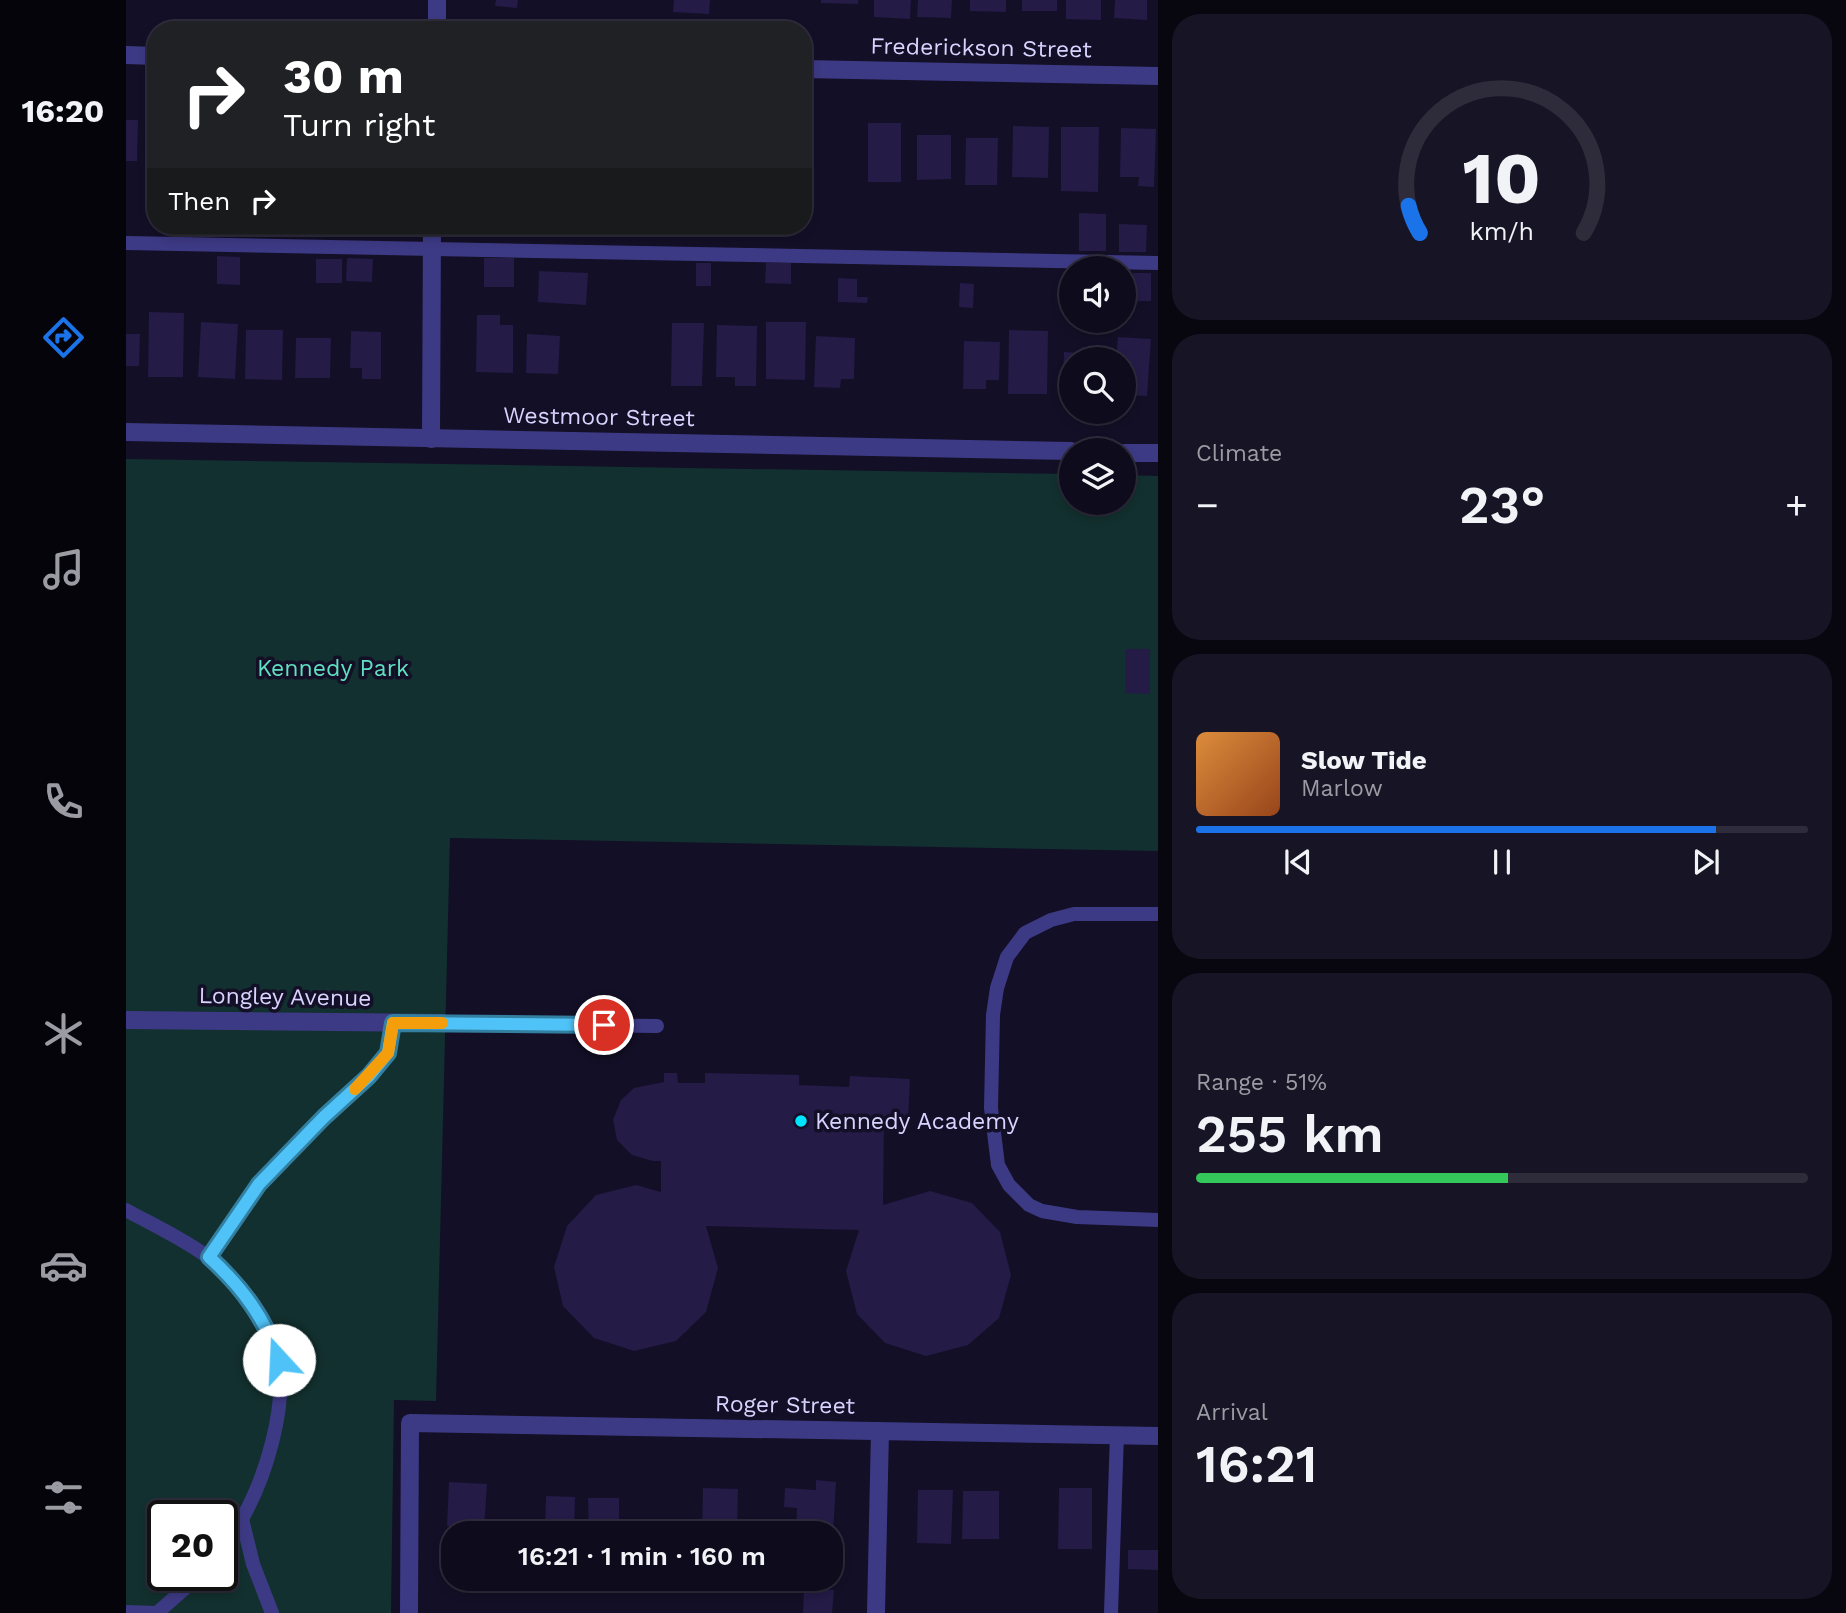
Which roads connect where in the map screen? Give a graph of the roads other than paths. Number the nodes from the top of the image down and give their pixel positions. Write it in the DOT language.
graph roads {
  1 [pos="437,0"];
  2 [pos="437,21"];
  3 [pos="126,55"];
  4 [pos="147,56"];
  5 [pos="812,69"];
  6 [pos="1158,76"];
  7 [pos="432,235"];
  8 [pos="126,243"];
  9 [pos="432,248"];
  10 [pos="1158,263"];
  11 [pos="126,432"];
  12 [pos="431,439"];
  13 [pos="1059,452"];
  14 [pos="1136,453"];
  15 [pos="1158,453"];
  16 [pos="1158,914"];
  17 [pos="126,1020"];
  18 [pos="393,1023"];
  19 [pos="443,1023"];
  20 [pos="657,1026"];
  21 [pos="126,1210"];
  22 [pos="1158,1220"];
  23 [pos="209,1257"];
  24 [pos="880,1431"];
  25 [pos="1117,1434"];
  26 [pos="1158,1436"];
  27 [pos="242,1519"];
  28 [pos="238,1525"];
  29 [pos="182,1591"];
  30 [pos="126,1612"];
  31 [pos="157,1613"];
  32 [pos="272,1613"];
  33 [pos="409,1613"];
  34 [pos="876,1613"];
  35 [pos="1111,1613"];
  1 -- 2 [label="street"];
  3 -- 4 [label="street"];
  5 -- 6 [label="street, Frederickson Street"];
  7 -- 9 [label="street"];
  8 -- 9 [label="lane"];
  9 -- 10 [label="lane"];
  9 -- 12 [label="street"];
  11 -- 12 [label="street, Westmoor Street"];
  12 -- 13 [label="street, Westmoor Street"];
  14 -- 15 [label="street"];
  16 -- 22 [label="lane"];
  17 -- 18 [label="street, Longley Avenue"];
  18 -- 19 [label="street, Longley Avenue"];
  18 -- 23 [label="lane"];
  19 -- 20 [label="lane"];
  21 -- 23 [label="lane"];
  23 -- 27 [label="lane"];
  24 -- 25 [label="street, Roger Street"];
  24 -- 33 [label="street, Roger Street"];
  24 -- 34 [label="street"];
  25 -- 26 [label="street, Roger Street"];
  25 -- 35 [label="lane"];
  27 -- 28 [label="lane"];
  27 -- 32 [label="lane"];
  29 -- 31 [label="lane"];
  30 -- 31 [label="lane"];
}
